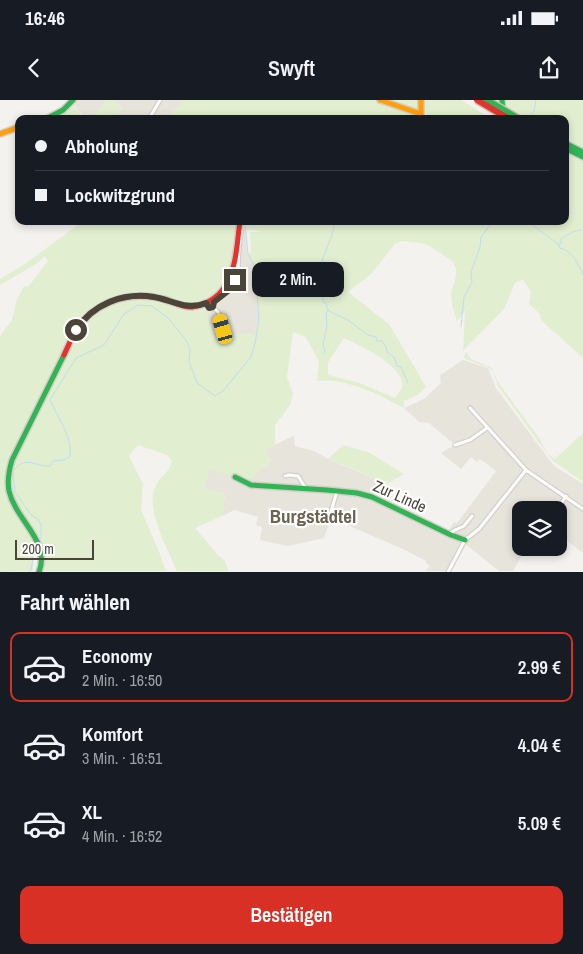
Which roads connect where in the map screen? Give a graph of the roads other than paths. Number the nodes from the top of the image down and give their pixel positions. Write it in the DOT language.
graph roads {
  1 [pos="74,100"];
  2 [pos="160,100"];
  3 [pos="380,100"];
  4 [pos="421,100"];
  5 [pos="477,100"];
  6 [pos="487,100"];
  7 [pos="502,100"];
  8 [pos="54,115"];
  9 [pos="151,115"];
  10 [pos="418,115"];
  11 [pos="420,115"];
  12 [pos="502,115"];
  13 [pos="504,115"];
  14 [pos="512,115"];
  15 [pos="15,129"];
  16 [pos="0,134"];
  17 [pos="569,145"];
  18 [pos="569,150"];
  19 [pos="583,152"];
  20 [pos="583,157"];
  21 [pos="239,225"];
  22 [pos="238,230"];
  23 [pos="239,278"];
  24 [pos="242,287"];
  25 [pos="206,303"];
  26 [pos="213,307"];
  27 [pos="223,329"];
  28 [pos="470,408"];
  29 [pos="487,428"];
  30 [pos="455,445"];
  31 [pos="526,470"];
  32 [pos="285,476"];
  33 [pos="235,477"];
  34 [pos="308,489"];
  35 [pos="337,490"];
  36 [pos="566,496"];
  37 [pos="563,501"];
  38 [pos="583,509"];
  39 [pos="330,514"];
  40 [pos="472,516"];
  41 [pos="449,534"];
  42 [pos="465,540"];
  43 [pos="39,572"];
  44 [pos="448,572"];
  1 -- 8 [label="main road"];
  2 -- 9 [label="street"];
  3 -- 10 [label="main road"];
  4 -- 11 [label="main road"];
  5 -- 12 [label="main road, bridge"];
  6 -- 14 [label="main road, bridge"];
  7 -- 13 [label="main road"];
  15 -- 16 [label="main road"];
  17 -- 19 [label="main road"];
  18 -- 20 [label="main road"];
  21 -- 22 [label="main road"];
  22 -- 23 [label="street"];
  22 -- 25 [label="main road"];
  23 -- 24 [label="street"];
  23 -- 26 [label="street"];
  25 -- 26 [label="street"];
  25 -- 43 [label="main road"];
  26 -- 27 [label="street"];
  28 -- 29 [label="street"];
  29 -- 30 [label="street"];
  29 -- 31 [label="street"];
  31 -- 36 [label="street"];
  31 -- 42 [label="street"];
  32 -- 34 [label="street"];
  33 -- 34 [label="main road, Zur Linde"];
  34 -- 35 [label="main road, Zur Linde"];
  35 -- 39 [label="street"];
  35 -- 41 [label="main road, Zur Linde"];
  36 -- 37 [label="street"];
  36 -- 38 [label="street"];
  40 -- 41 [label="street"];
  41 -- 42 [label="main road, Zur Linde"];
  42 -- 44 [label="street"];
}
